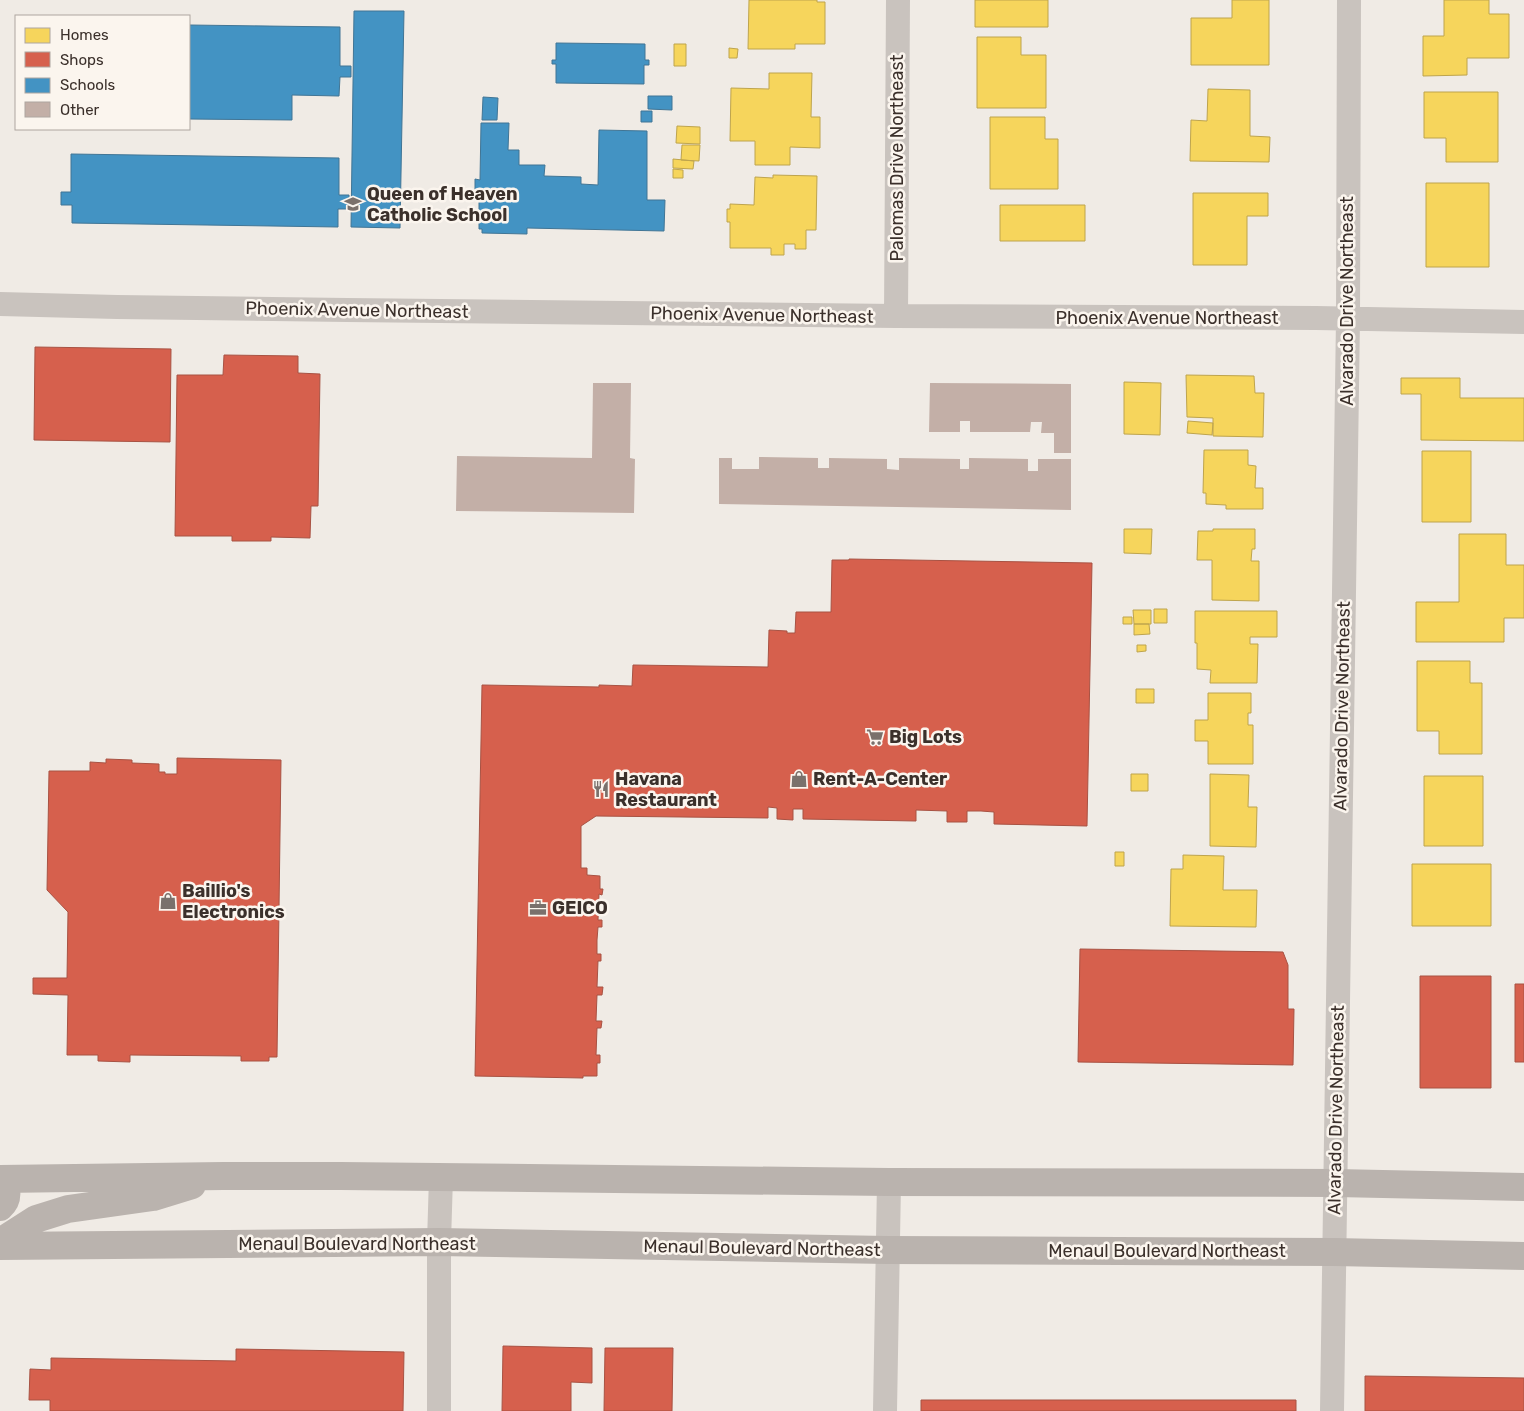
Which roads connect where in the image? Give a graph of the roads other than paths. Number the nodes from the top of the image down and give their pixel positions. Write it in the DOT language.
graph roads {
  1 [pos="898,0"];
  2 [pos="1349,0"];
  3 [pos="0,304"];
  4 [pos="896,316"];
  5 [pos="1348,319"];
  6 [pos="1524,322"];
  7 [pos="222,1176"];
  8 [pos="441,1177"];
  9 [pos="0,1180"];
  10 [pos="889,1182"];
  11 [pos="1336,1183"];
  12 [pos="1524,1187"];
  13 [pos="0,1207"];
  14 [pos="0,1242"];
  15 [pos="439,1242"];
  16 [pos="0,1246"];
  17 [pos="887,1250"];
  18 [pos="1334,1252"];
  19 [pos="1524,1256"];
  20 [pos="440,1411"];
  21 [pos="885,1411"];
  22 [pos="1332,1411"];
  1 -- 4 [label="street, Palomas Drive Northeast"];
  2 -- 5 [label="street, Alvarado Drive Northeast"];
  3 -- 4 [label="street, Phoenix Avenue Northeast"];
  4 -- 5 [label="street, Phoenix Avenue Northeast"];
  5 -- 6 [label="street, Phoenix Avenue Northeast"];
  5 -- 11 [label="street, Alvarado Drive Northeast"];
  7 -- 8 [label="main road"];
  7 -- 9 [label="main road"];
  7 -- 14 [label="main road"];
  8 -- 10 [label="main road"];
  8 -- 15 [label="street"];
  9 -- 13 [label="main road"];
  10 -- 11 [label="main road"];
  10 -- 17 [label="street"];
  11 -- 12 [label="main road"];
  11 -- 18 [label="street, Alvarado Drive Northeast"];
  15 -- 16 [label="main road, Menaul Boulevard Northeast"];
  15 -- 17 [label="main road, Menaul Boulevard Northeast"];
  15 -- 20 [label="street"];
  17 -- 18 [label="main road, Menaul Boulevard Northeast"];
  17 -- 21 [label="street"];
  18 -- 19 [label="main road, Menaul Boulevard Northeast"];
  18 -- 22 [label="street, Alvarado Drive Northeast"];
}
